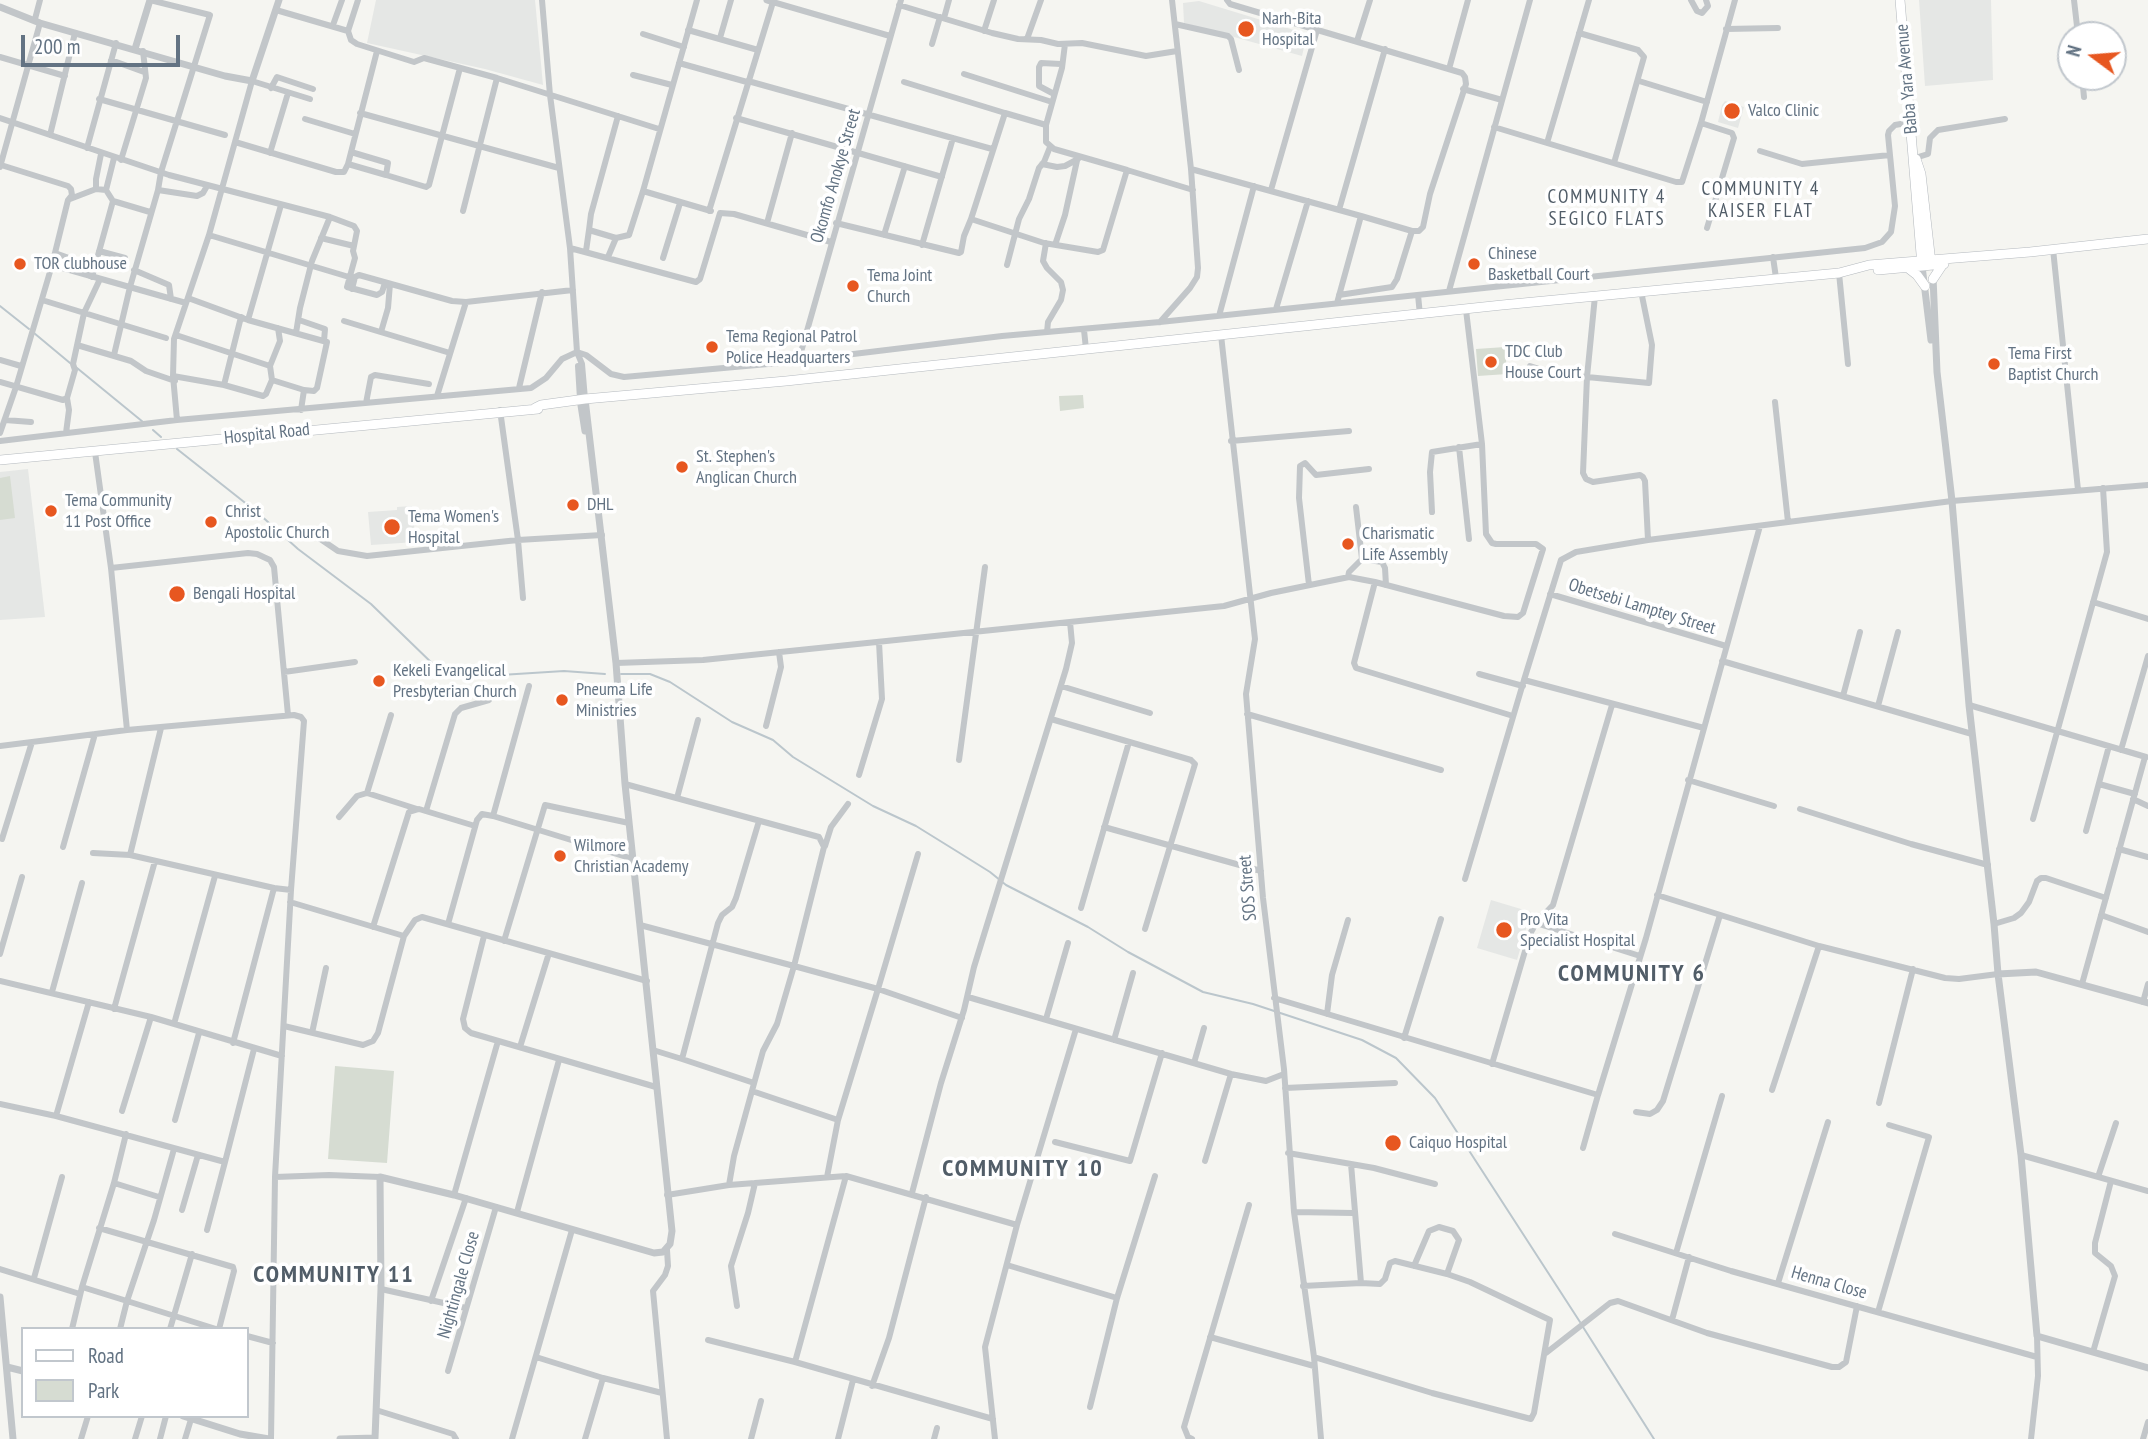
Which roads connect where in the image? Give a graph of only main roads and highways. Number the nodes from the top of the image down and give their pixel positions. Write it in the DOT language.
graph roads {
  1 [pos="1900,0"];
  2 [pos="2148,239"];
  3 [pos="1923,241"];
  4 [pos="1944,261"];
  5 [pos="1926,263"];
  6 [pos="1906,265"];
  7 [pos="0,460"];
  1 -- 3 [label="main road, Baba Yara Avenue"];
  2 -- 4 [label="main road, Hospital Road"];
  3 -- 4 [label="main road"];
  3 -- 5 [label="main road, Baba Yara Avenue"];
  3 -- 6 [label="main road"];
  4 -- 5 [label="main road, Hospital Road"];
  4 -- 6 [label="main road"];
  5 -- 6 [label="main road, Hospital Road"];
  6 -- 7 [label="main road, Hospital Road"];
}
